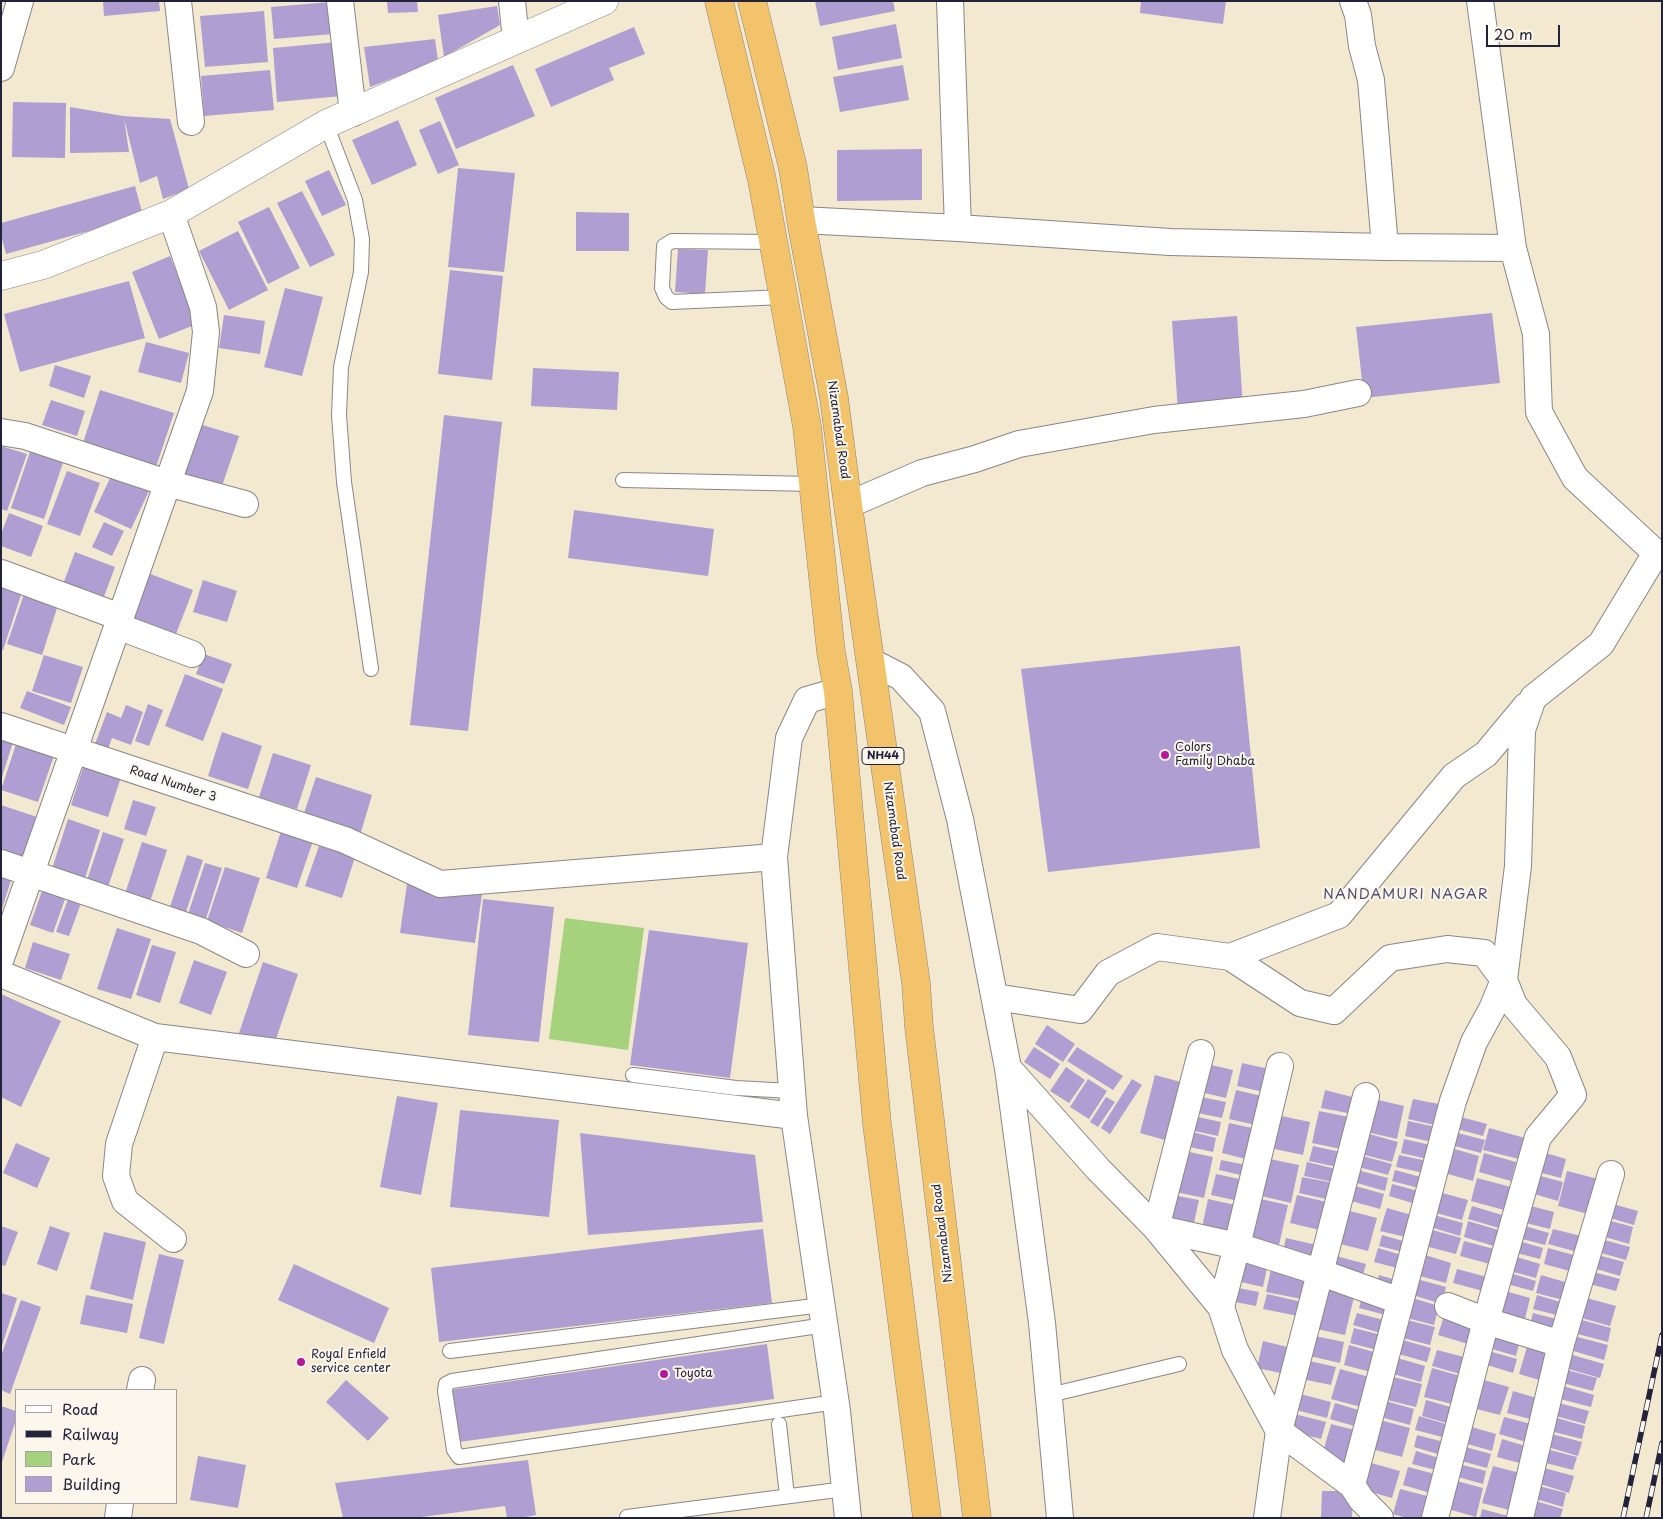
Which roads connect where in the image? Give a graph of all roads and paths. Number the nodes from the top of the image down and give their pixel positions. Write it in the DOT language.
graph roads {
  1 [pos="20,1"];
  2 [pos="178,1"];
  3 [pos="340,1"];
  4 [pos="512,1"];
  5 [pos="604,1"];
  6 [pos="719,1"];
  7 [pos="752,1"];
  8 [pos="950,1"];
  9 [pos="1353,1"];
  10 [pos="1480,1"];
  11 [pos="516,40"];
  12 [pos="1,68"];
  13 [pos="353,113"];
  14 [pos="191,122"];
  15 [pos="326,124"];
  16 [pos="171,214"];
  17 [pos="801,220"];
  18 [pos="958,228"];
  19 [pos="773,242"];
  20 [pos="1385,247"];
  21 [pos="1512,248"];
  22 [pos="1,276"];
  23 [pos="783,297"];
  24 [pos="1358,393"];
  25 [pos="1,432"];
  26 [pos="623,480"];
  27 [pos="167,483"];
  28 [pos="813,484"];
  29 [pos="245,504"];
  30 [pos="848,505"];
  31 [pos="1,573"];
  32 [pos="119,622"];
  33 [pos="192,654"];
  34 [pos="870,661"];
  35 [pos="371,669"];
  36 [pos="838,691"];
  37 [pos="1533,698"];
  38 [pos="1,726"];
  39 [pos="75,751"];
  40 [pos="774,857"];
  41 [pos="1,863"];
  42 [pos="30,872"];
  43 [pos="246,954"];
  44 [pos="1230,957"];
  45 [pos="1,958"];
  46 [pos="1,974"];
  47 [pos="1504,980"];
  48 [pos="994,997"];
  49 [pos="155,1037"];
  50 [pos="1201,1053"];
  51 [pos="1280,1066"];
  52 [pos="1008,1068"];
  53 [pos="633,1075"];
  54 [pos="1366,1096"];
  55 [pos="793,1104"];
  56 [pos="1611,1174"];
  57 [pos="1156,1228"];
  58 [pos="173,1239"];
  59 [pos="1237,1246"];
  60 [pos="1319,1272"];
  61 [pos="1400,1301"];
  62 [pos="1448,1306"];
  63 [pos="1221,1307"];
  64 [pos="823,1315"];
  65 [pos="1486,1321"];
  66 [pos="1562,1344"];
  67 [pos="450,1351"];
  68 [pos="1179,1364"];
  69 [pos="1048,1393"];
  70 [pos="836,1402"];
  71 [pos="779,1424"];
  72 [pos="1279,1431"];
  73 [pos="845,1489"];
  74 [pos="787,1496"];
  75 [pos="1357,1501"];
  76 [pos="120,1504"];
  77 [pos="627,1517"];
  78 [pos="118,1518"];
  79 [pos="848,1518"];
  80 [pos="927,1518"];
  81 [pos="977,1518"];
  82 [pos="1060,1518"];
  83 [pos="1267,1518"];
  84 [pos="1380,1518"];
  85 [pos="1435,1518"];
  86 [pos="1520,1518"];
  1 -- 12 [label="street"];
  2 -- 14 [label="street"];
  3 -- 13 [label="street"];
  4 -- 11 [label="street"];
  5 -- 11 [label="street"];
  6 -- 19 [label="highway, NH44"];
  7 -- 17 [label="highway, Nizamabad Road / NH44"];
  8 -- 18 [label="street"];
  9 -- 20 [label="street"];
  10 -- 21 [label="street"];
  11 -- 13 [label="street"];
  13 -- 15 [label="street"];
  15 -- 16 [label="street"];
  15 -- 35 [label="lane"];
  16 -- 22 [label="street"];
  16 -- 27 [label="street"];
  17 -- 18 [label="street"];
  17 -- 30 [label="highway, Nizamabad Road / NH44"];
  18 -- 20 [label="street"];
  19 -- 23 [label="highway, NH44"];
  19 -- 23 [label="lane"];
  20 -- 21 [label="street"];
  21 -- 37 [label="street"];
  23 -- 28 [label="highway, NH44"];
  24 -- 30 [label="street"];
  25 -- 27 [label="street"];
  26 -- 28 [label="lane"];
  27 -- 29 [label="street"];
  27 -- 32 [label="street"];
  28 -- 36 [label="highway, NH44"];
  30 -- 34 [label="highway, Nizamabad Road / NH44"];
  31 -- 32 [label="street"];
  32 -- 33 [label="street"];
  32 -- 39 [label="street"];
  34 -- 48 [label="street"];
  34 -- 81 [label="highway, Nizamabad Road / NH44"];
  36 -- 40 [label="street"];
  36 -- 80 [label="highway, NH44"];
  37 -- 44 [label="street"];
  37 -- 47 [label="street"];
  38 -- 39 [label="street, Road Number 3"];
  39 -- 40 [label="street, Road Number 3"];
  39 -- 42 [label="street"];
  40 -- 55 [label="street"];
  41 -- 42 [label="street"];
  42 -- 43 [label="street"];
  42 -- 45 [label="street"];
  44 -- 47 [label="street"];
  44 -- 48 [label="street"];
  46 -- 49 [label="street"];
  47 -- 61 [label="street"];
  47 -- 65 [label="street"];
  48 -- 52 [label="street"];
  49 -- 55 [label="street"];
  49 -- 58 [label="street"];
  50 -- 57 [label="street"];
  51 -- 59 [label="street"];
  52 -- 57 [label="street"];
  52 -- 69 [label="street"];
  53 -- 55 [label="lane"];
  54 -- 60 [label="street"];
  55 -- 64 [label="street"];
  56 -- 66 [label="street"];
  57 -- 59 [label="street"];
  57 -- 63 [label="street"];
  59 -- 60 [label="street"];
  59 -- 63 [label="street"];
  60 -- 61 [label="street"];
  60 -- 72 [label="street"];
  61 -- 75 [label="street"];
  62 -- 65 [label="street"];
  63 -- 72 [label="street"];
  64 -- 67 [label="lane"];
  64 -- 70 [label="street"];
  64 -- 70 [label="lane"];
  65 -- 66 [label="street"];
  65 -- 85 [label="street"];
  66 -- 86 [label="street"];
  68 -- 69 [label="lane"];
  69 -- 82 [label="street"];
  70 -- 73 [label="street"];
  71 -- 74 [label="lane"];
  72 -- 75 [label="street"];
  72 -- 83 [label="street"];
  73 -- 74 [label="lane"];
  73 -- 79 [label="street"];
  74 -- 77 [label="lane"];
  75 -- 84 [label="street"];
  76 -- 78 [label="street"];
}
